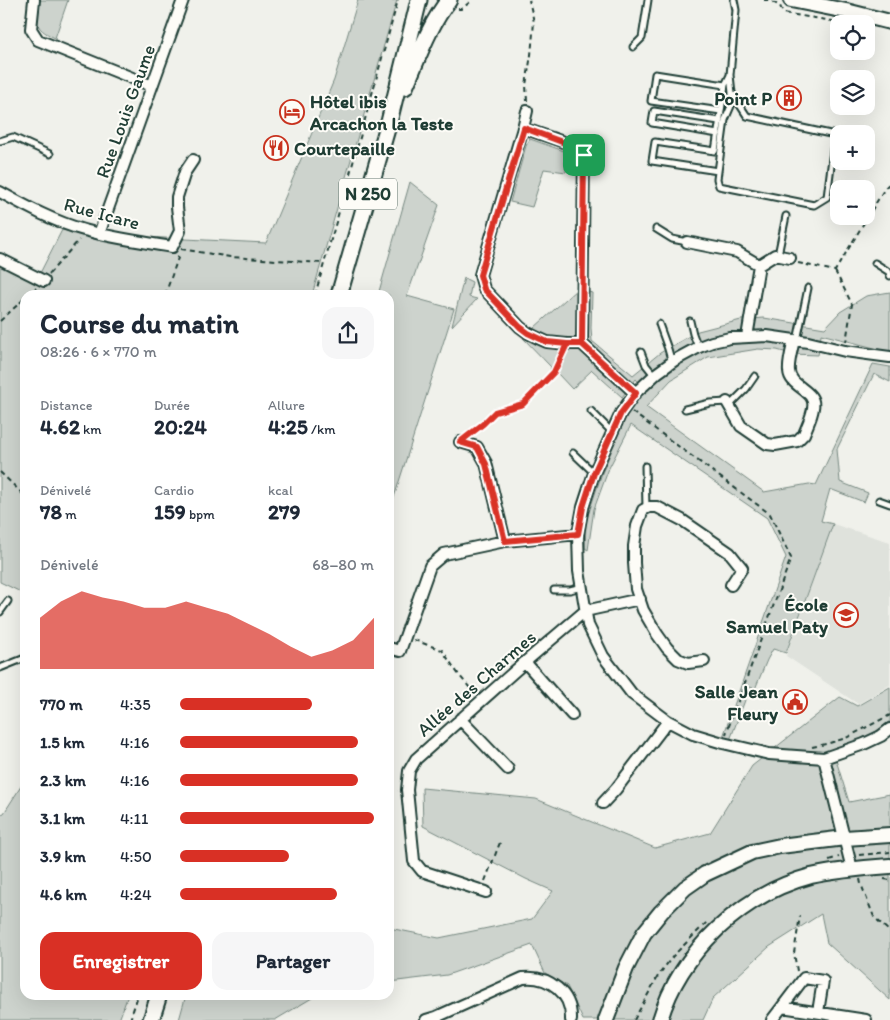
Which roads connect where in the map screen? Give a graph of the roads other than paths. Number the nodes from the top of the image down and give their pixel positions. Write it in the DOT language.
graph roads {
  1 [pos="34,0"];
  2 [pos="183,0"];
  3 [pos="418,0"];
  4 [pos="449,0"];
  5 [pos="648,0"];
  6 [pos="734,0"];
  7 [pos="791,0"];
  8 [pos="890,22"];
  9 [pos="633,47"];
  10 [pos="730,75"];
  11 [pos="725,84"];
  12 [pos="152,86"];
  13 [pos="732,93"];
  14 [pos="527,111"];
  15 [pos="721,111"];
  16 [pos="719,121"];
  17 [pos="389,122"];
  18 [pos="524,128"];
  19 [pos="718,134"];
  20 [pos="0,141"];
  21 [pos="50,154"];
  22 [pos="193,160"];
  23 [pos="718,171"];
  24 [pos="0,192"];
  25 [pos="786,216"];
  26 [pos="656,229"];
  27 [pos="99,234"];
  28 [pos="687,242"];
  29 [pos="778,256"];
  30 [pos="790,258"];
  31 [pos="0,259"];
  32 [pos="875,263"];
  33 [pos="759,265"];
  34 [pos="890,276"];
  35 [pos="44,281"];
  36 [pos="808,288"];
  37 [pos="340,290"];
  38 [pos="690,321"];
  39 [pos="659,324"];
  40 [pos="747,338"];
  41 [pos="795,340"];
  42 [pos="582,344"];
  43 [pos="698,347"];
  44 [pos="641,352"];
  45 [pos="890,357"];
  46 [pos="672,363"];
  47 [pos="654,375"];
  48 [pos="755,376"];
  49 [pos="636,393"];
  50 [pos="728,404"];
  51 [pos="685,409"];
  52 [pos="591,411"];
  53 [pos="612,432"];
  54 [pos="460,442"];
  55 [pos="573,453"];
  56 [pos="645,466"];
  57 [pos="594,473"];
  58 [pos="879,500"];
  59 [pos="890,504"];
  60 [pos="646,509"];
  61 [pos="578,534"];
  62 [pos="505,541"];
  63 [pos="730,585"];
  64 [pos="582,587"];
  65 [pos="554,590"];
  66 [pos="640,599"];
  67 [pos="8,601"];
  68 [pos="585,611"];
  69 [pos="0,612"];
  70 [pos="394,649"];
  71 [pos="20,660"];
  72 [pos="704,661"];
  73 [pos="525,662"];
  74 [pos="0,668"];
  75 [pos="572,715"];
  76 [pos="460,719"];
  77 [pos="668,721"];
  78 [pos="890,729"];
  79 [pos="824,758"];
  80 [pos="508,769"];
  81 [pos="603,803"];
  82 [pos="890,835"];
  83 [pos="845,838"];
  84 [pos="890,866"];
  85 [pos="856,869"];
  86 [pos="484,891"];
  87 [pos="157,1000"];
  88 [pos="782,1007"];
  89 [pos="818,1012"];
  90 [pos="151,1020"];
  91 [pos="426,1020"];
  92 [pos="571,1020"];
  93 [pos="606,1020"];
  94 [pos="660,1020"];
  95 [pos="772,1020"];
  96 [pos="866,1020"];
  1 -- 12 [label="street"];
  2 -- 12 [label="street, Rue Louis Gaume"];
  3 -- 17 [label="main road, N 250"];
  4 -- 17 [label="main road, N 250"];
  5 -- 9 [label="lane"];
  6 -- 10 [label="lane"];
  7 -- 8 [label="main road"];
  10 -- 11 [label="lane"];
  10 -- 13 [label="lane"];
  11 -- 15 [label="lane"];
  11 -- 15 [label="lane"];
  12 -- 27 [label="street, Rue Louis Gaume"];
  13 -- 23 [label="lane"];
  13 -- 23 [label="lane"];
  14 -- 18 [label="street"];
  15 -- 16 [label="lane"];
  16 -- 19 [label="lane"];
  16 -- 19 [label="lane"];
  17 -- 37 [label="main road, N 250"];
  18 -- 42 [label="street"];
  18 -- 42 [label="street"];
  19 -- 23 [label="lane"];
  20 -- 21 [label="lane"];
  22 -- 27 [label="street, Rue Icare"];
  24 -- 27 [label="street, Rue Icare"];
  25 -- 29 [label="lane"];
  26 -- 28 [label="lane"];
  28 -- 33 [label="street"];
  29 -- 30 [label="street"];
  29 -- 33 [label="street"];
  31 -- 35 [label="street"];
  32 -- 34 [label="lane"];
  33 -- 40 [label="street"];
  36 -- 41 [label="lane"];
  38 -- 43 [label="lane"];
  39 -- 46 [label="lane"];
  40 -- 41 [label="street"];
  40 -- 43 [label="street"];
  41 -- 45 [label="street"];
  41 -- 50 [label="street"];
  42 -- 49 [label="street"];
  43 -- 46 [label="street"];
  44 -- 47 [label="lane"];
  46 -- 47 [label="street"];
  47 -- 49 [label="street"];
  48 -- 50 [label="lane"];
  49 -- 53 [label="street"];
  50 -- 51 [label="lane"];
  52 -- 53 [label="lane"];
  53 -- 57 [label="street"];
  54 -- 62 [label="street"];
  55 -- 57 [label="lane"];
  56 -- 60 [label="lane"];
  57 -- 61 [label="street"];
  58 -- 59 [label="lane"];
  60 -- 63 [label="street"];
  60 -- 66 [label="street"];
  61 -- 62 [label="street"];
  61 -- 64 [label="street"];
  62 -- 70 [label="street"];
  64 -- 65 [label="lane"];
  64 -- 68 [label="street"];
  66 -- 68 [label="street"];
  66 -- 72 [label="street"];
  67 -- 69 [label="lane"];
  68 -- 73 [label="street, Allée des Charmes"];
  68 -- 77 [label="street"];
  71 -- 74 [label="lane"];
  73 -- 75 [label="street"];
  73 -- 76 [label="street, Allée des Charmes"];
  76 -- 80 [label="street"];
  76 -- 86 [label="street, Allée des Charmes"];
  77 -- 79 [label="street"];
  77 -- 81 [label="street"];
  78 -- 79 [label="street"];
  79 -- 83 [label="street"];
  82 -- 83 [label="main road"];
  83 -- 85 [label="street"];
  83 -- 93 [label="main road"];
  84 -- 85 [label="main road"];
  85 -- 94 [label="main road"];
  87 -- 90 [label="main road"];
  88 -- 89 [label="street"];
  88 -- 89 [label="street"];
  88 -- 95 [label="street"];
  89 -- 96 [label="street"];
  91 -- 92 [label="street"];
}
